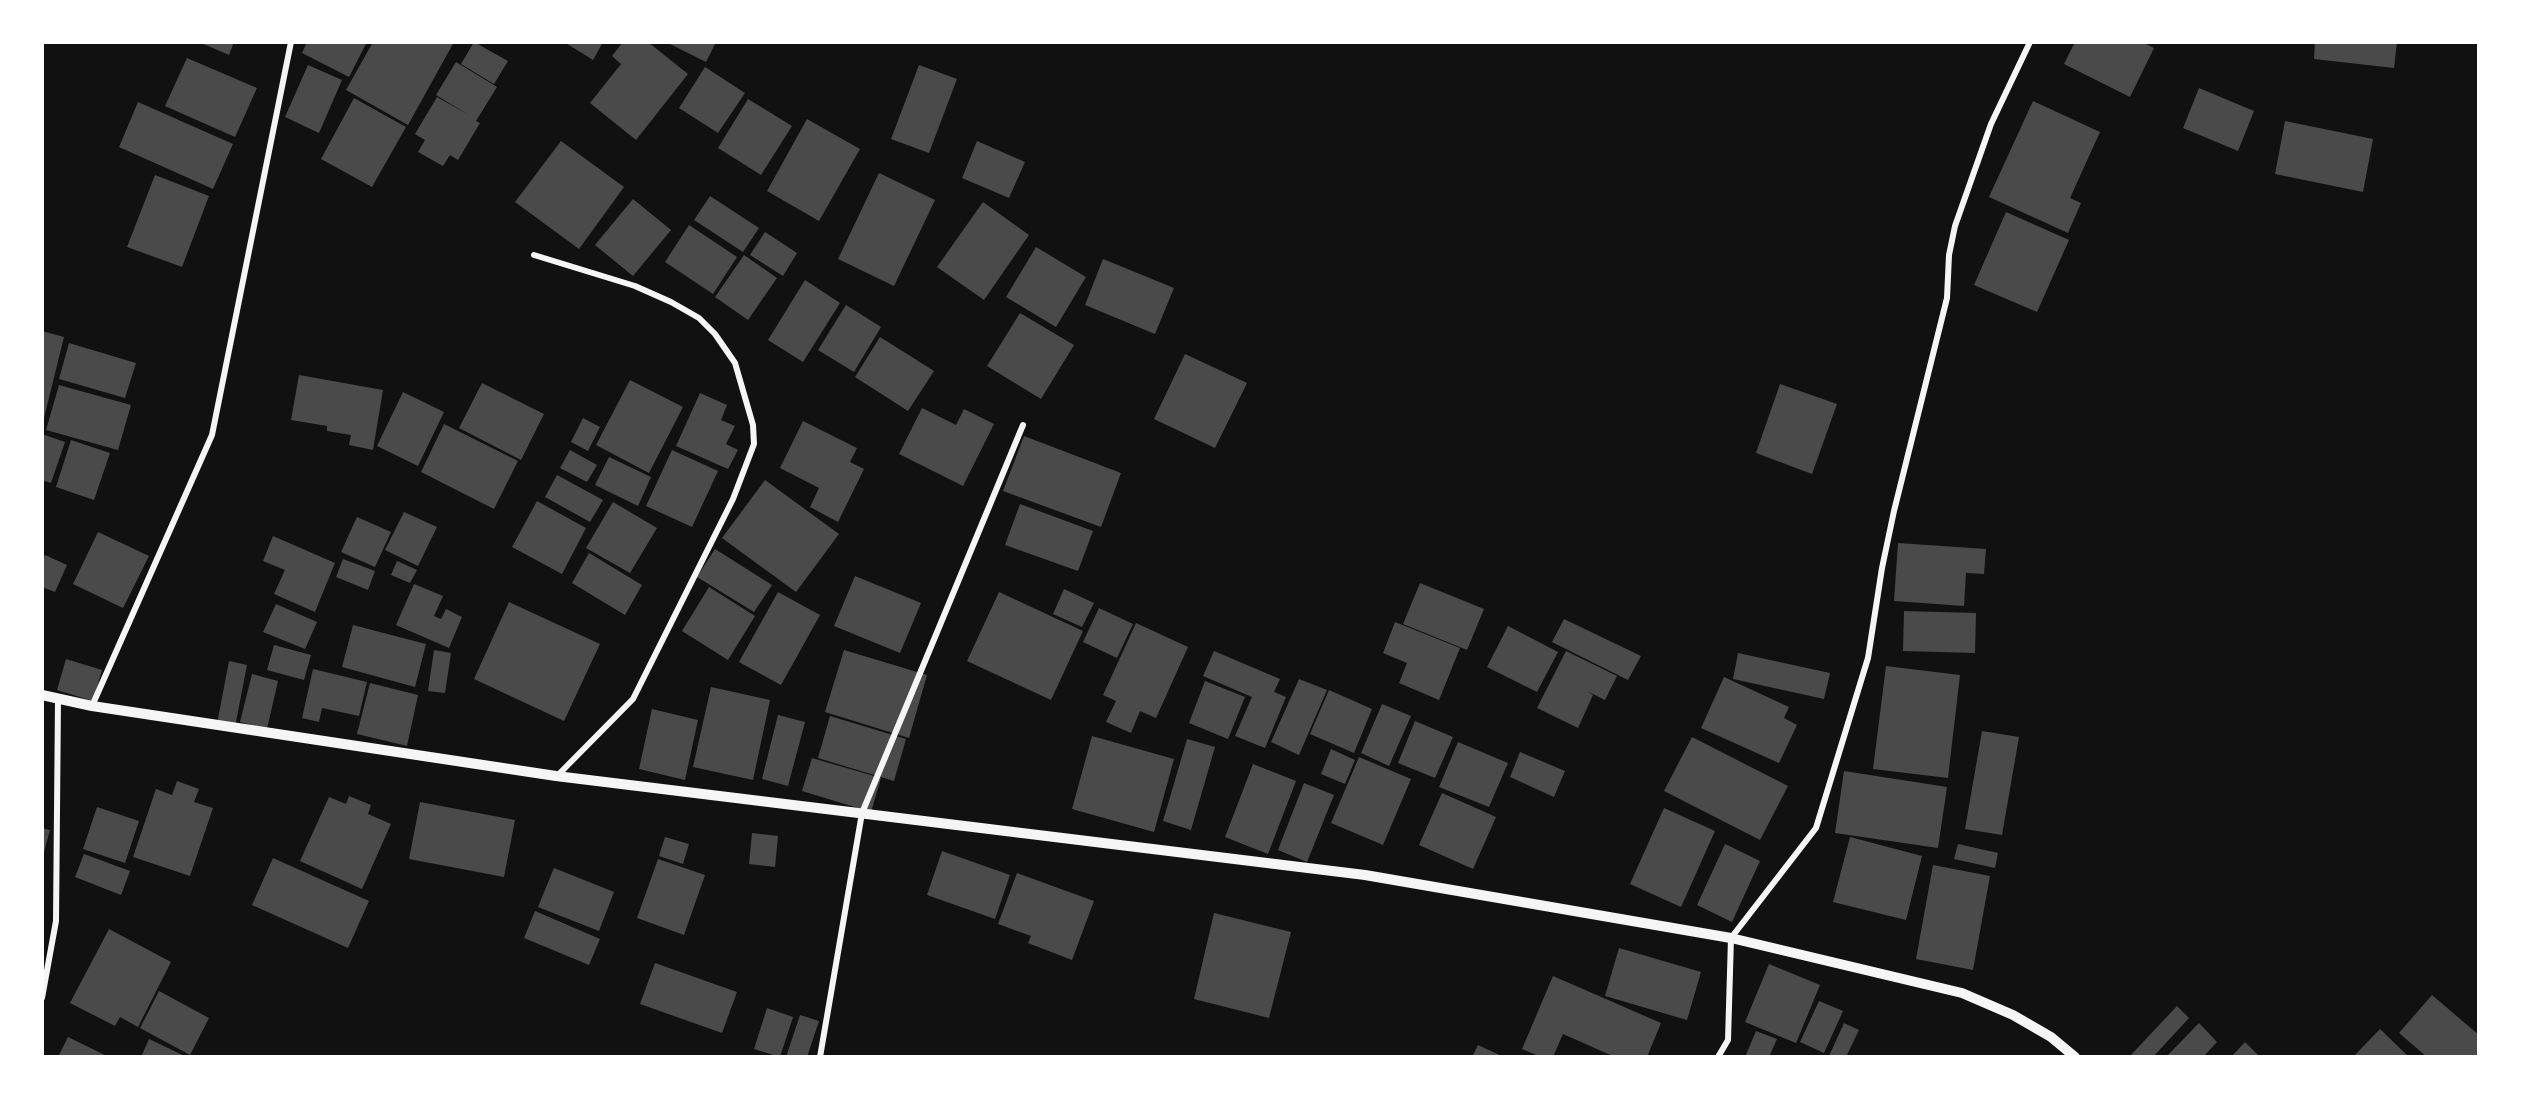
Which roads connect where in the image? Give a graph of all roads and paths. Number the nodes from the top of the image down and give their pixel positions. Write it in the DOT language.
graph roads {
  1 [pos="291,42"];
  2 [pos="2030,42"];
  3 [pos="534,255"];
  4 [pos="1023,425"];
  5 [pos="42,695"];
  6 [pos="58,700"];
  7 [pos="92,706"];
  8 [pos="556,776"];
  9 [pos="862,813"];
  10 [pos="1731,938"];
  11 [pos="42,998"];
  12 [pos="820,1057"];
  13 [pos="1718,1057"];
  14 [pos="2075,1057"];
  1 -- 7 [label="street"];
  2 -- 10 [label="street"];
  3 -- 8 [label="street"];
  4 -- 9 [label="street"];
  5 -- 6 [label="street"];
  6 -- 7 [label="street"];
  6 -- 11 [label="street"];
  7 -- 8 [label="street"];
  8 -- 9 [label="street"];
  9 -- 10 [label="street"];
  9 -- 12 [label="street"];
  10 -- 13 [label="street"];
  10 -- 14 [label="street"];
}
